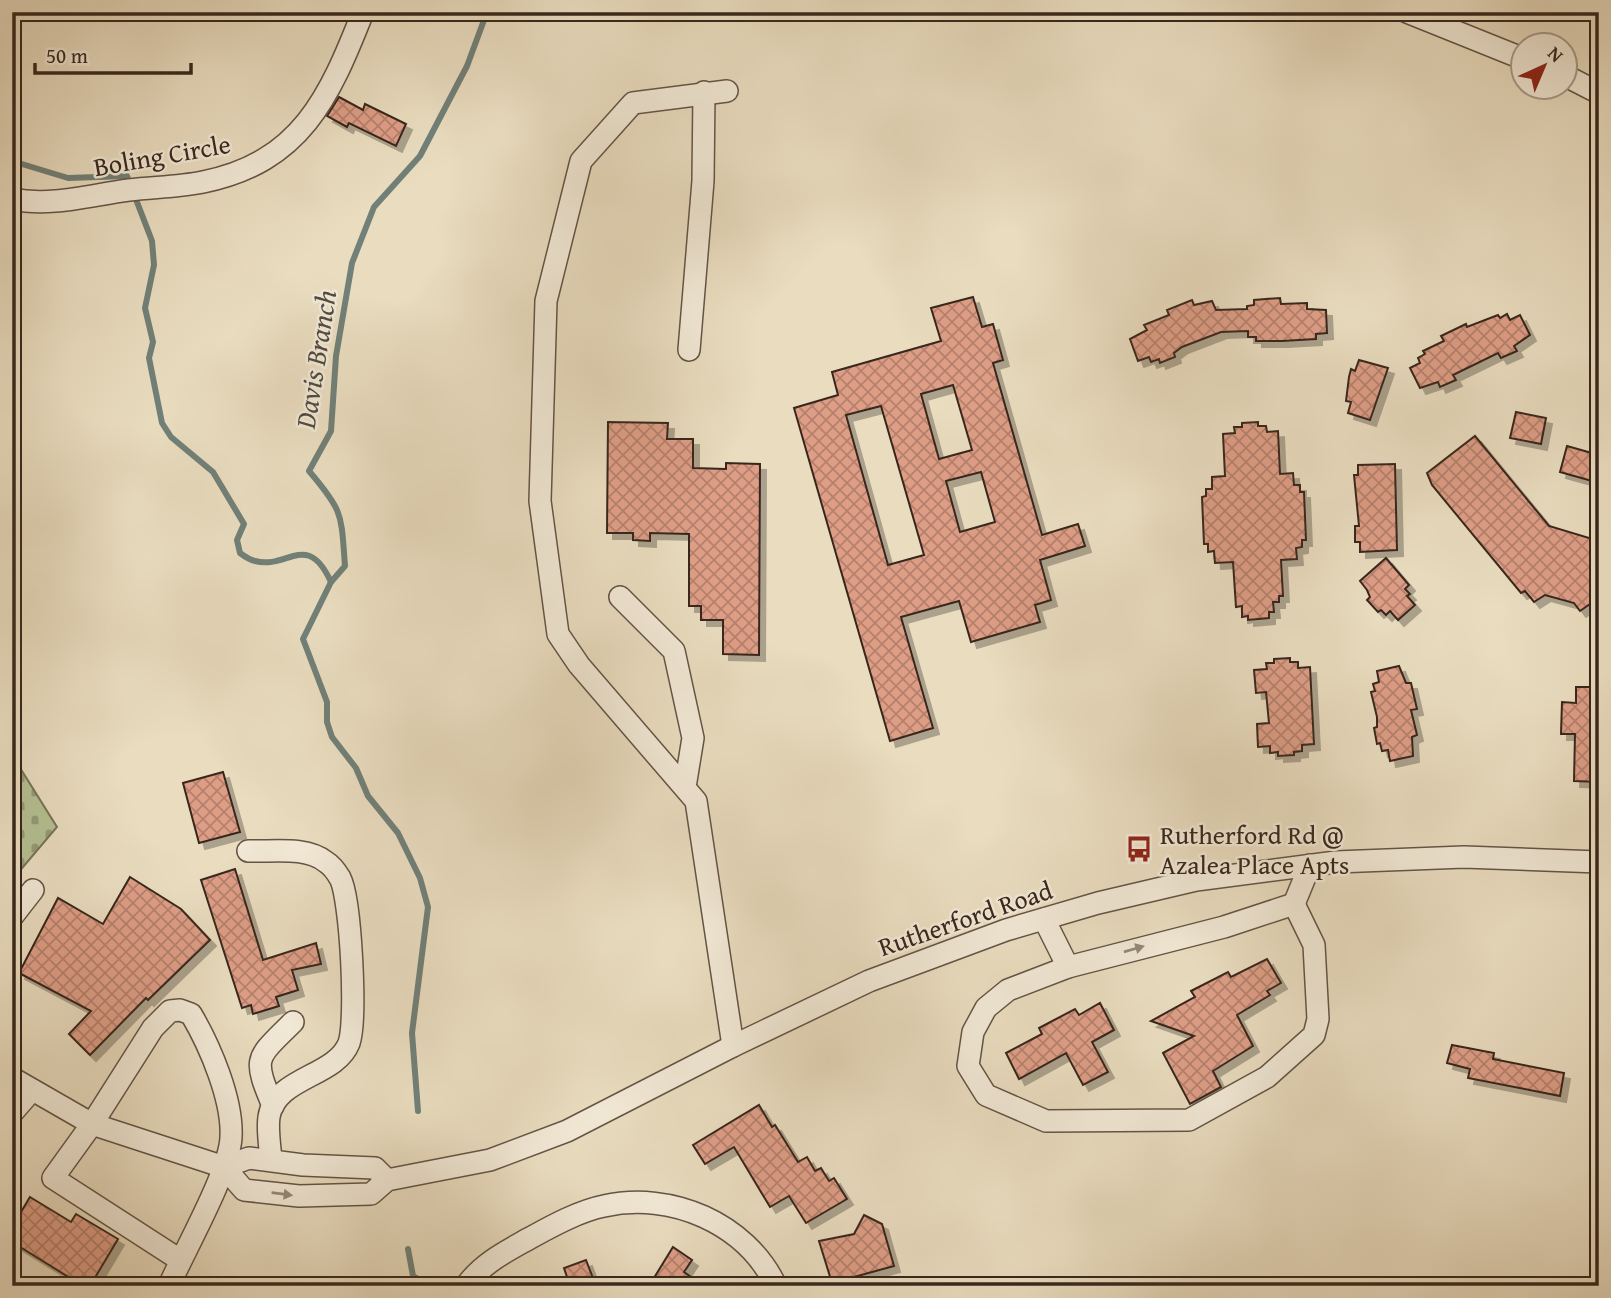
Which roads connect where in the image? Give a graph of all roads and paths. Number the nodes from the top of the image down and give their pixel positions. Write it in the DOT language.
graph roads {
  1 [pos="363,12"];
  2 [pos="1407,12"];
  3 [pos="1510,53"];
  4 [pos="1580,83"];
  5 [pos="727,91"];
  6 [pos="704,92"];
  7 [pos="1599,93"];
  8 [pos="12,199"];
  9 [pos="689,350"];
  10 [pos="620,597"];
  11 [pos="685,788"];
  12 [pos="248,851"];
  13 [pos="1599,862"];
  14 [pos="1310,865"];
  15 [pos="33,890"];
  16 [pos="1294,904"];
  17 [pos="12,917"];
  18 [pos="1044,919"];
  19 [pos="1068,967"];
  20 [pos="293,1022"];
  21 [pos="733,1046"];
  22 [pos="12,1078"];
  23 [pos="32,1090"];
  24 [pos="273,1106"];
  25 [pos="12,1113"];
  26 [pos="92,1124"];
  27 [pos="271,1160"];
  28 [pos="224,1167"];
  29 [pos="387,1180"];
  30 [pos="180,1261"];
  31 [pos="169,1286"];
  32 [pos="466,1286"];
  33 [pos="776,1286"];
  1 -- 8 [label="street, Boling Circle"];
  2 -- 3 [label="street"];
  4 -- 7 [label="street"];
  5 -- 6 [label="street"];
  6 -- 9 [label="street"];
  6 -- 11 [label="street"];
  10 -- 11 [label="street"];
  11 -- 21 [label="street"];
  12 -- 24 [label="street"];
  13 -- 14 [label="street, Rutherford Road"];
  14 -- 16 [label="street"];
  14 -- 18 [label="street, Rutherford Road"];
  15 -- 17 [label="street"];
  19 -- 16 [label="street, one-way"];
  16 -- 19 [label="street"];
  18 -- 19 [label="street"];
  18 -- 21 [label="street, Rutherford Road"];
  20 -- 24 [label="street"];
  21 -- 29 [label="street, Rutherford Road"];
  22 -- 23 [label="street, Rutherford Road"];
  23 -- 25 [label="street"];
  23 -- 26 [label="street, Rutherford Road"];
  24 -- 27 [label="street"];
  26 -- 28 [label="street, Rutherford Road"];
  26 -- 28 [label="street"];
  26 -- 30 [label="street"];
  27 -- 28 [label="street"];
  27 -- 29 [label="street"];
  28 -- 29 [label="street, Rutherford Road, one-way"];
  28 -- 30 [label="street"];
  30 -- 31 [label="street"];
  32 -- 33 [label="street"];
}
